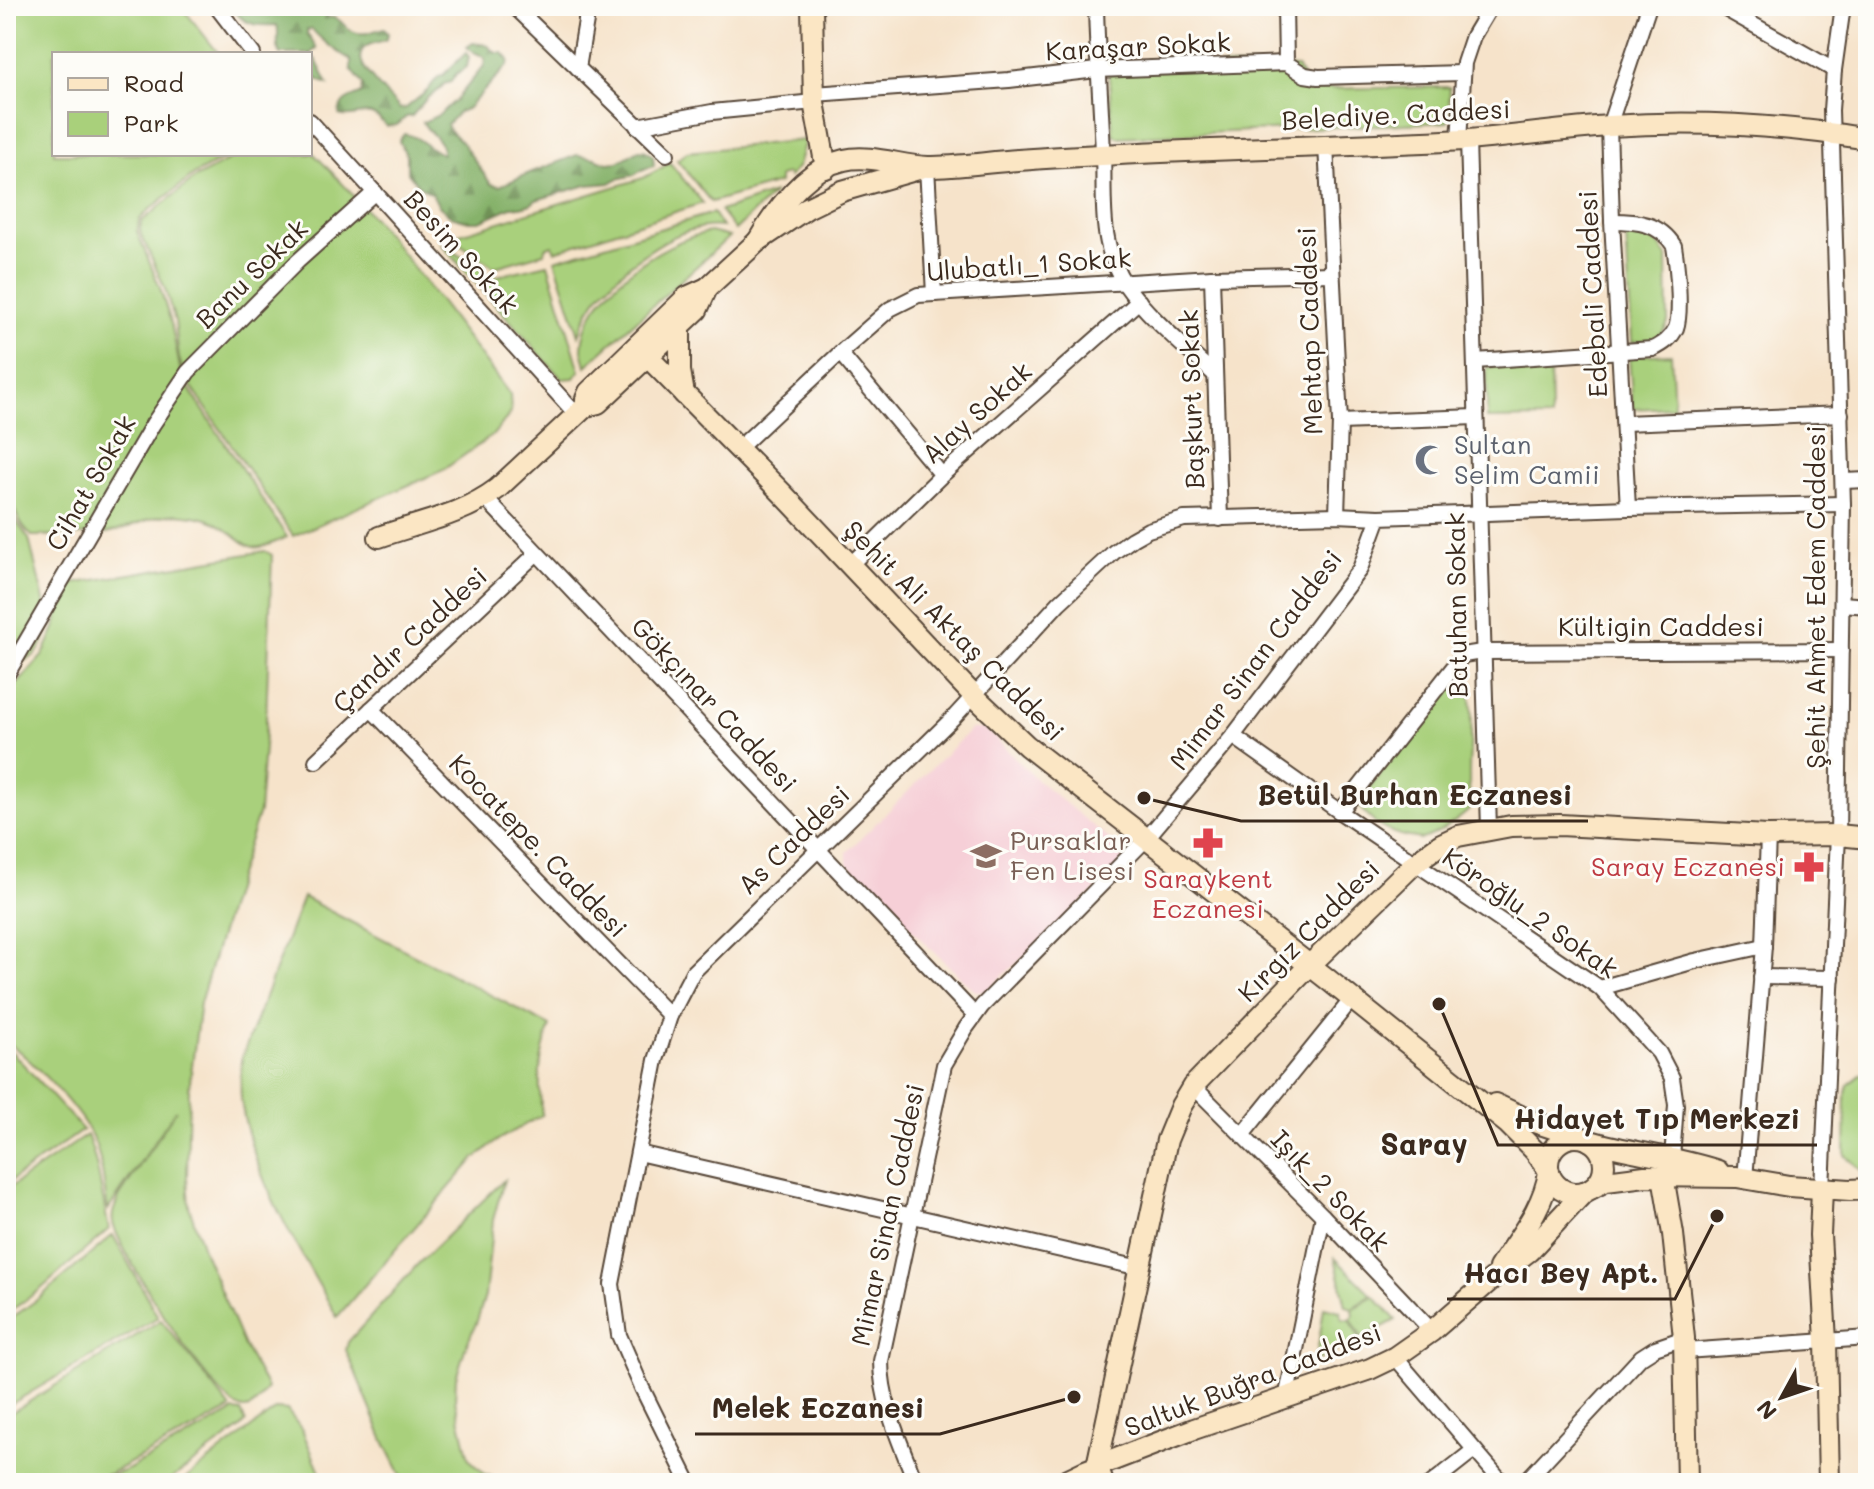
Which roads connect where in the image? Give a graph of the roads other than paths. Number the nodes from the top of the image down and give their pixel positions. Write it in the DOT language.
graph roads {
  1 [pos="216,6"];
  2 [pos="514,6"];
  3 [pos="586,6"];
  4 [pos="812,6"];
  5 [pos="1096,6"];
  6 [pos="1285,6"];
  7 [pos="1470,6"];
  8 [pos="1649,6"];
  9 [pos="1720,6"];
  10 [pos="1843,6"];
  11 [pos="1488,11"];
  12 [pos="251,52"];
  13 [pos="1286,63"];
  14 [pos="578,68"];
  15 [pos="1097,70"];
  16 [pos="1834,70"];
  17 [pos="1462,73"];
  18 [pos="814,98"];
  19 [pos="312,123"];
  20 [pos="637,126"];
  21 [pos="1609,126"];
  22 [pos="1832,133"];
  23 [pos="1868,139"];
  24 [pos="1463,140"];
  25 [pos="1326,145"];
  26 [pos="667,154"];
  27 [pos="1103,154"];
  28 [pos="927,167"];
  29 [pos="826,168"];
  30 [pos="375,192"];
  31 [pos="1612,221"];
  32 [pos="758,241"];
  33 [pos="1332,274"];
  34 [pos="1212,277"];
  35 [pos="1124,283"];
  36 [pos="707,288"];
  37 [pos="934,294"];
  38 [pos="1139,301"];
  39 [pos="680,326"];
  40 [pos="1620,350"];
  41 [pos="642,352"];
  42 [pos="840,353"];
  43 [pos="1475,361"];
  44 [pos="1215,375"];
  45 [pos="684,394"];
  46 [pos="171,398"];
  47 [pos="581,410"];
  48 [pos="1841,414"];
  49 [pos="1476,417"];
  50 [pos="1340,422"];
  51 [pos="1624,423"];
  52 [pos="738,449"];
  53 [pos="942,475"];
  54 [pos="1868,480"];
  55 [pos="1843,481"];
  56 [pos="485,498"];
  57 [pos="1843,504"];
  58 [pos="1628,508"];
  59 [pos="1479,513"];
  60 [pos="1337,515"];
  61 [pos="1379,517"];
  62 [pos="1220,519"];
  63 [pos="379,537"];
  64 [pos="537,553"];
  65 [pos="851,564"];
  66 [pos="1842,604"];
  67 [pos="1868,606"];
  68 [pos="1841,650"];
  69 [pos="1482,652"];
  70 [pos="6,676"];
  71 [pos="974,696"];
  72 [pos="371,709"];
  73 [pos="1233,736"];
  74 [pos="316,761"];
  75 [pos="1340,812"];
  76 [pos="1489,829"];
  77 [pos="1838,835"];
  78 [pos="1768,836"];
  79 [pos="1868,838"];
  80 [pos="1146,839"];
  81 [pos="818,850"];
  82 [pos="1416,862"];
  83 [pos="1764,946"];
  84 [pos="1310,965"];
  85 [pos="1761,977"];
  86 [pos="1832,978"];
  87 [pos="1600,988"];
  88 [pos="1352,999"];
  89 [pos="974,1014"];
  90 [pos="670,1016"];
  91 [pos="1447,1075"];
  92 [pos="1193,1086"];
  93 [pos="1242,1135"];
  94 [pos="1584,1139"];
  95 [pos="638,1153"];
  96 [pos="1668,1167"];
  97 [pos="1548,1170"];
  98 [pos="1741,1178"];
  99 [pos="1822,1189"];
  100 [pos="1868,1189"];
  101 [pos="1588,1190"];
  102 [pos="913,1216"];
  103 [pos="1323,1216"];
  104 [pos="1140,1268"];
  105 [pos="1493,1278"];
  106 [pos="1432,1331"];
  107 [pos="1868,1338"];
  108 [pos="1826,1341"];
  109 [pos="1684,1344"];
  110 [pos="1395,1357"];
  111 [pos="1286,1399"];
  112 [pos="1474,1450"];
  113 [pos="1100,1474"];
  114 [pos="689,1483"];
  115 [pos="916,1483"];
  116 [pos="1060,1483"];
  117 [pos="1432,1483"];
  118 [pos="1503,1483"];
  119 [pos="1524,1483"];
  120 [pos="1687,1483"];
  121 [pos="1829,1483"];
  1 -- 12 [label="street"];
  2 -- 14 [label="street"];
  3 -- 14 [label="street"];
  4 -- 18 [label="street"];
  5 -- 15 [label="street"];
  6 -- 13 [label="street"];
  7 -- 11 [label="street"];
  8 -- 21 [label="street"];
  9 -- 16 [label="street"];
  10 -- 16 [label="street, Şehit Ahmet Edem Caddesi"];
  11 -- 17 [label="street, Batuhan Sokak"];
  13 -- 15 [label="street, Karaşar Sokak"];
  13 -- 17 [label="street, Karaşar Sokak"];
  14 -- 20 [label="street"];
  15 -- 18 [label="street, Karaşar Sokak"];
  15 -- 27 [label="street"];
  16 -- 22 [label="street, Şehit Ahmet Edem Caddesi"];
  17 -- 24 [label="street, Batuhan Sokak"];
  18 -- 20 [label="street, Karaşar Sokak"];
  18 -- 29 [label="street"];
  19 -- 30 [label="street, Besim Sokak"];
  20 -- 26 [label="street"];
  21 -- 22 [label="street, Belediye. Caddesi"];
  21 -- 24 [label="street, Belediye. Caddesi"];
  21 -- 31 [label="street, Edebali Caddesi"];
  22 -- 23 [label="street, Belediye. Caddesi"];
  22 -- 48 [label="street, Şehit Ahmet Edem Caddesi"];
  24 -- 25 [label="street, Belediye. Caddesi"];
  24 -- 43 [label="street, Batuhan Sokak"];
  25 -- 27 [label="street, Belediye. Caddesi"];
  25 -- 33 [label="street, Mehtap Caddesi"];
  27 -- 28 [label="street, Belediye. Caddesi"];
  27 -- 35 [label="street"];
  28 -- 29 [label="street"];
  28 -- 32 [label="street"];
  28 -- 37 [label="street"];
  29 -- 32 [label="street"];
  30 -- 46 [label="street, Banu Sokak"];
  30 -- 47 [label="street, Besim Sokak"];
  31 -- 40 [label="street, Edebali Caddesi"];
  31 -- 40 [label="street"];
  32 -- 36 [label="street"];
  33 -- 34 [label="street, Ulubatlı_1 Sokak"];
  33 -- 50 [label="street, Mehtap Caddesi"];
  34 -- 35 [label="street, Ulubatlı_1 Sokak"];
  34 -- 44 [label="street, Başkurt Sokak"];
  35 -- 37 [label="street, Ulubatlı_1 Sokak"];
  35 -- 38 [label="street"];
  36 -- 39 [label="street"];
  36 -- 41 [label="street"];
  37 -- 42 [label="street, Ulubatlı_1 Sokak"];
  38 -- 44 [label="street"];
  38 -- 53 [label="street, Alay Sokak"];
  39 -- 41 [label="street"];
  39 -- 45 [label="street"];
  40 -- 43 [label="street"];
  40 -- 51 [label="street, Edebali Caddesi"];
  41 -- 45 [label="street, Şehit Ali Aktaş Caddesi"];
  41 -- 47 [label="street"];
  42 -- 52 [label="street, Ulubatlı_1 Sokak"];
  42 -- 53 [label="street"];
  43 -- 49 [label="street, Batuhan Sokak"];
  44 -- 62 [label="street, Başkurt Sokak"];
  45 -- 52 [label="street, Şehit Ali Aktaş Caddesi"];
  46 -- 70 [label="street, Cihat Sokak"];
  47 -- 56 [label="street"];
  48 -- 51 [label="street"];
  48 -- 55 [label="street, Şehit Ahmet Edem Caddesi"];
  49 -- 50 [label="street"];
  49 -- 59 [label="street, Batuhan Sokak"];
  50 -- 60 [label="street, Mehtap Caddesi"];
  51 -- 58 [label="street, Edebali Caddesi"];
  52 -- 65 [label="street, Şehit Ali Aktaş Caddesi"];
  53 -- 65 [label="street, Alay Sokak"];
  54 -- 55 [label="street"];
  55 -- 57 [label="street, Şehit Ahmet Edem Caddesi"];
  56 -- 63 [label="street"];
  56 -- 64 [label="street, Gökçınar Caddesi"];
  57 -- 58 [label="street"];
  57 -- 66 [label="street, Şehit Ahmet Edem Caddesi"];
  58 -- 59 [label="street"];
  59 -- 61 [label="street"];
  59 -- 69 [label="street, Batuhan Sokak"];
  60 -- 61 [label="street, As Caddesi"];
  60 -- 62 [label="street, As Caddesi"];
  61 -- 73 [label="street, Mimar Sinan Caddesi"];
  62 -- 71 [label="street, As Caddesi"];
  64 -- 72 [label="street, Çandır Caddesi"];
  64 -- 81 [label="street, Gökçınar Caddesi"];
  65 -- 71 [label="street, Şehit Ali Aktaş Caddesi"];
  66 -- 67 [label="street"];
  66 -- 68 [label="street, Şehit Ahmet Edem Caddesi"];
  68 -- 69 [label="street, Kültigin Caddesi"];
  68 -- 77 [label="street, Şehit Ahmet Edem Caddesi"];
  69 -- 75 [label="street"];
  69 -- 76 [label="street, Batuhan Sokak"];
  71 -- 80 [label="street, Şehit Ali Aktaş Caddesi"];
  71 -- 81 [label="street, As Caddesi"];
  72 -- 74 [label="street, Çandır Caddesi"];
  72 -- 90 [label="street, Kocatepe. Caddesi"];
  73 -- 75 [label="street, Köroğlu_2 Sokak"];
  73 -- 80 [label="street, Mimar Sinan Caddesi"];
  75 -- 82 [label="street, Köroğlu_2 Sokak"];
  76 -- 78 [label="street, Kırgız Caddesi"];
  76 -- 82 [label="street, Kırgız Caddesi"];
  77 -- 78 [label="street, Kırgız Caddesi"];
  77 -- 79 [label="street, Kırgız Caddesi"];
  77 -- 86 [label="street, Şehit Ahmet Edem Caddesi"];
  78 -- 83 [label="street"];
  80 -- 84 [label="street, Şehit Ali Aktaş Caddesi"];
  80 -- 89 [label="street, Mimar Sinan Caddesi"];
  81 -- 89 [label="street, Gökçınar Caddesi"];
  81 -- 90 [label="street, As Caddesi"];
  82 -- 84 [label="street, Kırgız Caddesi"];
  82 -- 87 [label="street, Köroğlu_2 Sokak"];
  83 -- 85 [label="street"];
  83 -- 87 [label="street"];
  84 -- 88 [label="street, Şehit Ali Aktaş Caddesi"];
  84 -- 92 [label="street, Kırgız Caddesi"];
  85 -- 86 [label="street"];
  85 -- 98 [label="street"];
  86 -- 99 [label="street, Şehit Ahmet Edem Caddesi"];
  87 -- 96 [label="street, Köroğlu_2 Sokak"];
  88 -- 91 [label="street, Şehit Ali Aktaş Caddesi"];
  88 -- 93 [label="street"];
  89 -- 102 [label="street, Mimar Sinan Caddesi"];
  90 -- 95 [label="street, As Caddesi"];
  91 -- 94 [label="street, Şehit Ali Aktaş Caddesi"];
  91 -- 97 [label="street, Şehit Ali Aktaş Caddesi"];
  92 -- 93 [label="street, Işık_2 Sokak"];
  92 -- 104 [label="street, Kırgız Caddesi"];
  93 -- 103 [label="street, Işık_2 Sokak"];
  94 -- 96 [label="street, Şehit Ali Aktaş Caddesi"];
  94 -- 97 [label="street"];
  94 -- 101 [label="street"];
  95 -- 102 [label="street"];
  95 -- 114 [label="street, As Caddesi"];
  96 -- 98 [label="street, Şehit Ali Aktaş Caddesi"];
  96 -- 101 [label="street, Şehit Ali Aktaş Caddesi"];
  96 -- 109 [label="street"];
  97 -- 101 [label="street, Şehit Ali Aktaş Caddesi"];
  97 -- 105 [label="street, Saltuk Buğra Caddesi"];
  98 -- 99 [label="street, Şehit Ali Aktaş Caddesi"];
  99 -- 100 [label="street, Şehit Ali Aktaş Caddesi"];
  99 -- 108 [label="street"];
  101 -- 105 [label="street, Saltuk Buğra Caddesi"];
  102 -- 104 [label="street"];
  102 -- 115 [label="street, Mimar Sinan Caddesi"];
  103 -- 106 [label="street, Işık_2 Sokak"];
  103 -- 111 [label="street"];
  104 -- 113 [label="street, Kırgız Caddesi"];
  105 -- 106 [label="street, Saltuk Buğra Caddesi"];
  106 -- 110 [label="street, Saltuk Buğra Caddesi"];
  107 -- 108 [label="street"];
  108 -- 109 [label="street"];
  108 -- 121 [label="street"];
  109 -- 119 [label="street"];
  109 -- 120 [label="street"];
  110 -- 111 [label="street, Saltuk Buğra Caddesi"];
  110 -- 112 [label="street"];
  111 -- 113 [label="street, Saltuk Buğra Caddesi"];
  112 -- 117 [label="street"];
  112 -- 118 [label="street"];
  113 -- 116 [label="street, Saltuk Buğra Caddesi"];
}
